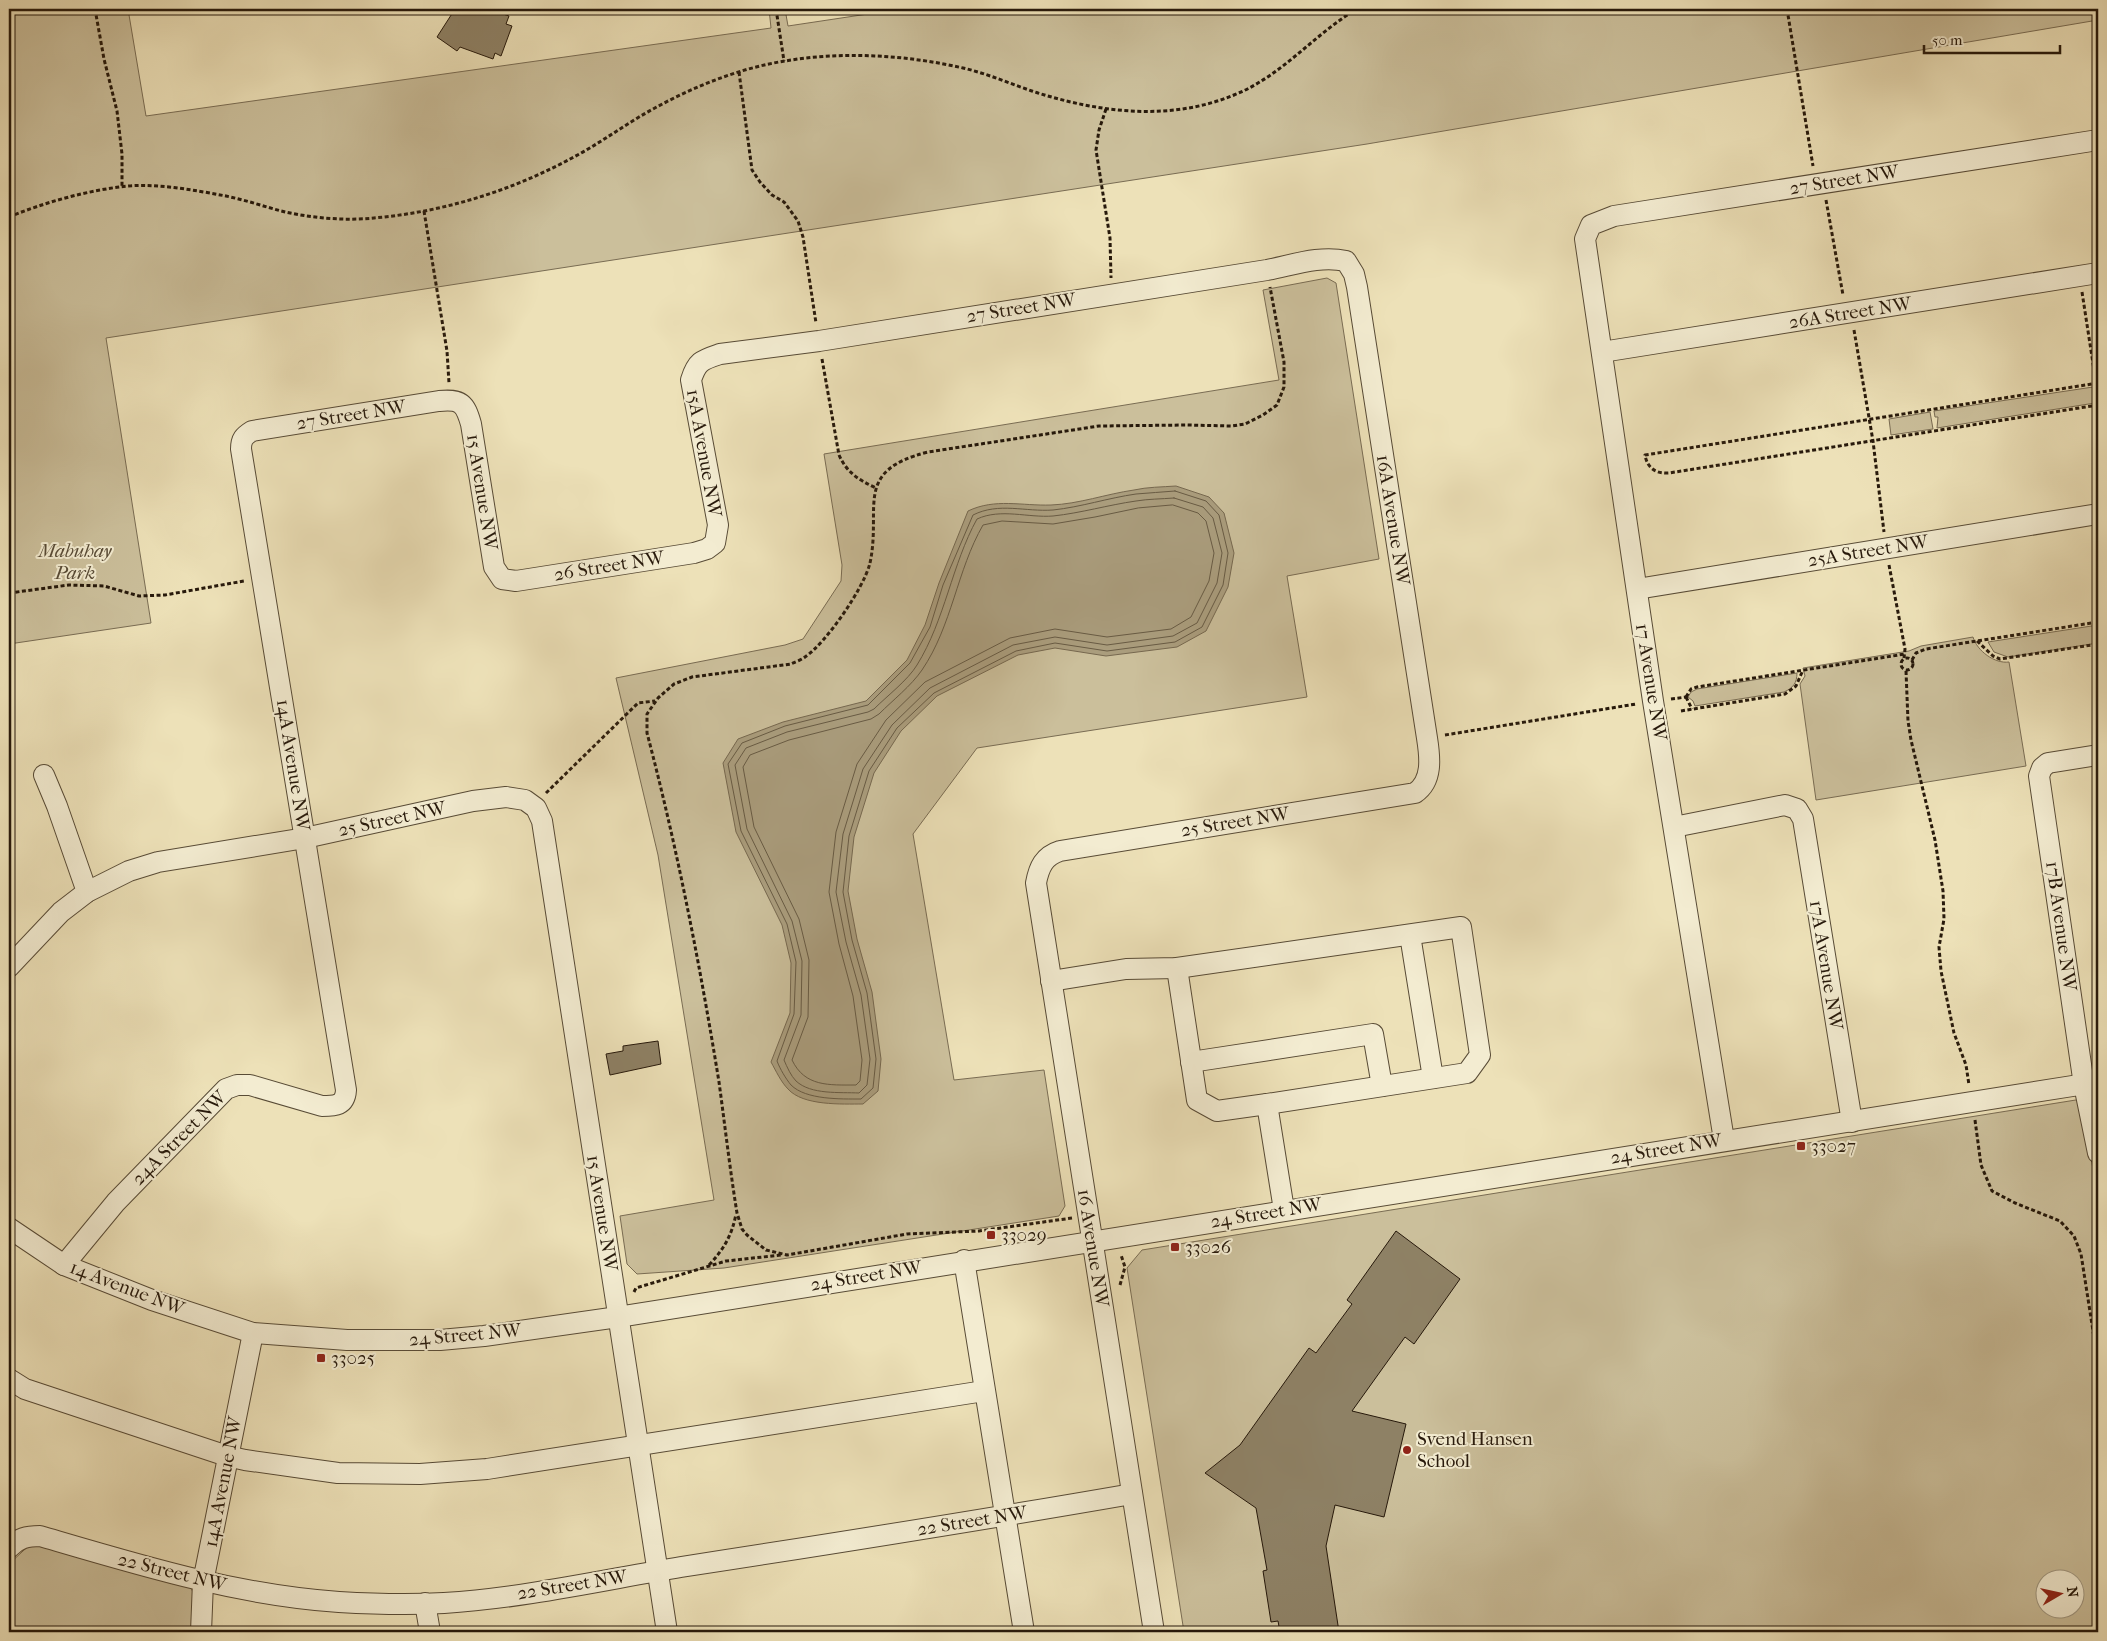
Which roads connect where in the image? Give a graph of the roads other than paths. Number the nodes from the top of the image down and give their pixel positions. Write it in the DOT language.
graph roads {
  1 [pos="2098,140"];
  2 [pos="1591,225"];
  3 [pos="1346,262"];
  4 [pos="2098,273"];
  5 [pos="1602,352"];
  6 [pos="697,364"];
  7 [pos="456,402"];
  8 [pos="241,440"];
  9 [pos="2098,514"];
  10 [pos="714,544"];
  11 [pos="502,579"];
  12 [pos="1638,588"];
  13 [pos="2098,755"];
  14 [pos="44,775"];
  15 [pos="1426,780"];
  16 [pos="529,803"];
  17 [pos="1674,827"];
  18 [pos="305,838"];
  19 [pos="1041,864"];
  20 [pos="87,892"];
  21 [pos="1410,935"];
  22 [pos="9,967"];
  23 [pos="1177,968"];
  24 [pos="1051,981"];
  25 [pos="1191,1062"];
  26 [pos="1433,1078"];
  27 [pos="2091,1083"];
  28 [pos="1382,1086"];
  29 [pos="346,1090"];
  30 [pos="1267,1104"];
  31 [pos="1852,1122"];
  32 [pos="1724,1140"];
  33 [pos="2098,1154"];
  34 [pos="1284,1210"];
  35 [pos="9,1228"];
  36 [pos="1092,1241"];
  37 [pos="964,1260"];
  38 [pos="64,1265"];
  39 [pos="618,1317"];
  40 [pos="253,1333"];
  41 [pos="9,1379"];
  42 [pos="984,1391"];
  43 [pos="638,1444"];
  44 [pos="227,1456"];
  45 [pos="1132,1494"];
  46 [pos="1005,1516"];
  47 [pos="12,1544"];
  48 [pos="658,1571"];
  49 [pos="203,1582"];
  50 [pos="425,1603"];
  51 [pos="201,1632"];
  52 [pos="430,1632"];
  53 [pos="667,1632"];
  54 [pos="1024,1632"];
  55 [pos="1154,1632"];
  1 -- 2 [label="street, 27 Street NW"];
  2 -- 5 [label="street, 17 Avenue NW"];
  3 -- 6 [label="street, 27 Street NW"];
  3 -- 15 [label="street, 16A Avenue NW"];
  4 -- 5 [label="street, 26A Street NW"];
  5 -- 12 [label="street, 17 Avenue NW"];
  6 -- 10 [label="street, 15A Avenue NW"];
  7 -- 8 [label="street, 27 Street NW"];
  7 -- 11 [label="street, 15 Avenue NW"];
  8 -- 18 [label="street, 14A Avenue NW"];
  9 -- 12 [label="street, 25A Street NW"];
  10 -- 11 [label="street, 26 Street NW"];
  12 -- 17 [label="street, 17 Avenue NW"];
  13 -- 27 [label="street, 17B Avenue NW"];
  14 -- 20 [label="street"];
  15 -- 19 [label="street, 25 Street NW"];
  16 -- 18 [label="street, 25 Street NW"];
  16 -- 39 [label="street, 15 Avenue NW"];
  17 -- 31 [label="street, 17A Avenue NW"];
  17 -- 32 [label="street, 17 Avenue NW"];
  18 -- 20 [label="street, 25 Street NW"];
  18 -- 29 [label="street, 14A Avenue NW"];
  19 -- 24 [label="street, 16 Avenue NW"];
  20 -- 22 [label="street, 25 Street NW"];
  21 -- 23 [label="street"];
  21 -- 26 [label="street"];
  21 -- 26 [label="street"];
  23 -- 24 [label="street"];
  23 -- 25 [label="street"];
  24 -- 36 [label="street, 16 Avenue NW"];
  25 -- 28 [label="street"];
  25 -- 30 [label="street"];
  26 -- 28 [label="street"];
  27 -- 31 [label="street, 24 Street NW"];
  27 -- 33 [label="street, 17B Avenue NW"];
  28 -- 30 [label="street"];
  29 -- 38 [label="street, 24A Street NW"];
  30 -- 34 [label="street"];
  31 -- 32 [label="street, 24 Street NW"];
  32 -- 34 [label="street, 24 Street NW"];
  34 -- 36 [label="street, 24 Street NW"];
  35 -- 38 [label="street, 14 Avenue NW"];
  36 -- 37 [label="street, 24 Street NW"];
  36 -- 45 [label="street, 16 Avenue NW"];
  37 -- 39 [label="street, 24 Street NW"];
  37 -- 42 [label="street"];
  38 -- 40 [label="street, 14 Avenue NW"];
  39 -- 40 [label="street, 24 Street NW"];
  39 -- 43 [label="street, 15 Avenue NW"];
  40 -- 44 [label="street, 14A Avenue NW"];
  41 -- 44 [label="street"];
  42 -- 43 [label="street"];
  42 -- 46 [label="street"];
  43 -- 44 [label="street"];
  43 -- 48 [label="street, 15 Avenue NW"];
  44 -- 49 [label="street, 14A Avenue NW"];
  45 -- 46 [label="street, 22 Street NW"];
  45 -- 55 [label="street, 16 Avenue NW"];
  46 -- 48 [label="street, 22 Street NW"];
  46 -- 54 [label="street"];
  47 -- 49 [label="street, 22 Street NW"];
  48 -- 50 [label="street, 22 Street NW"];
  48 -- 53 [label="street, 15 Avenue NW"];
  49 -- 50 [label="street, 22 Street NW"];
  49 -- 51 [label="street, 14A Avenue NW"];
  50 -- 52 [label="street"];
}
